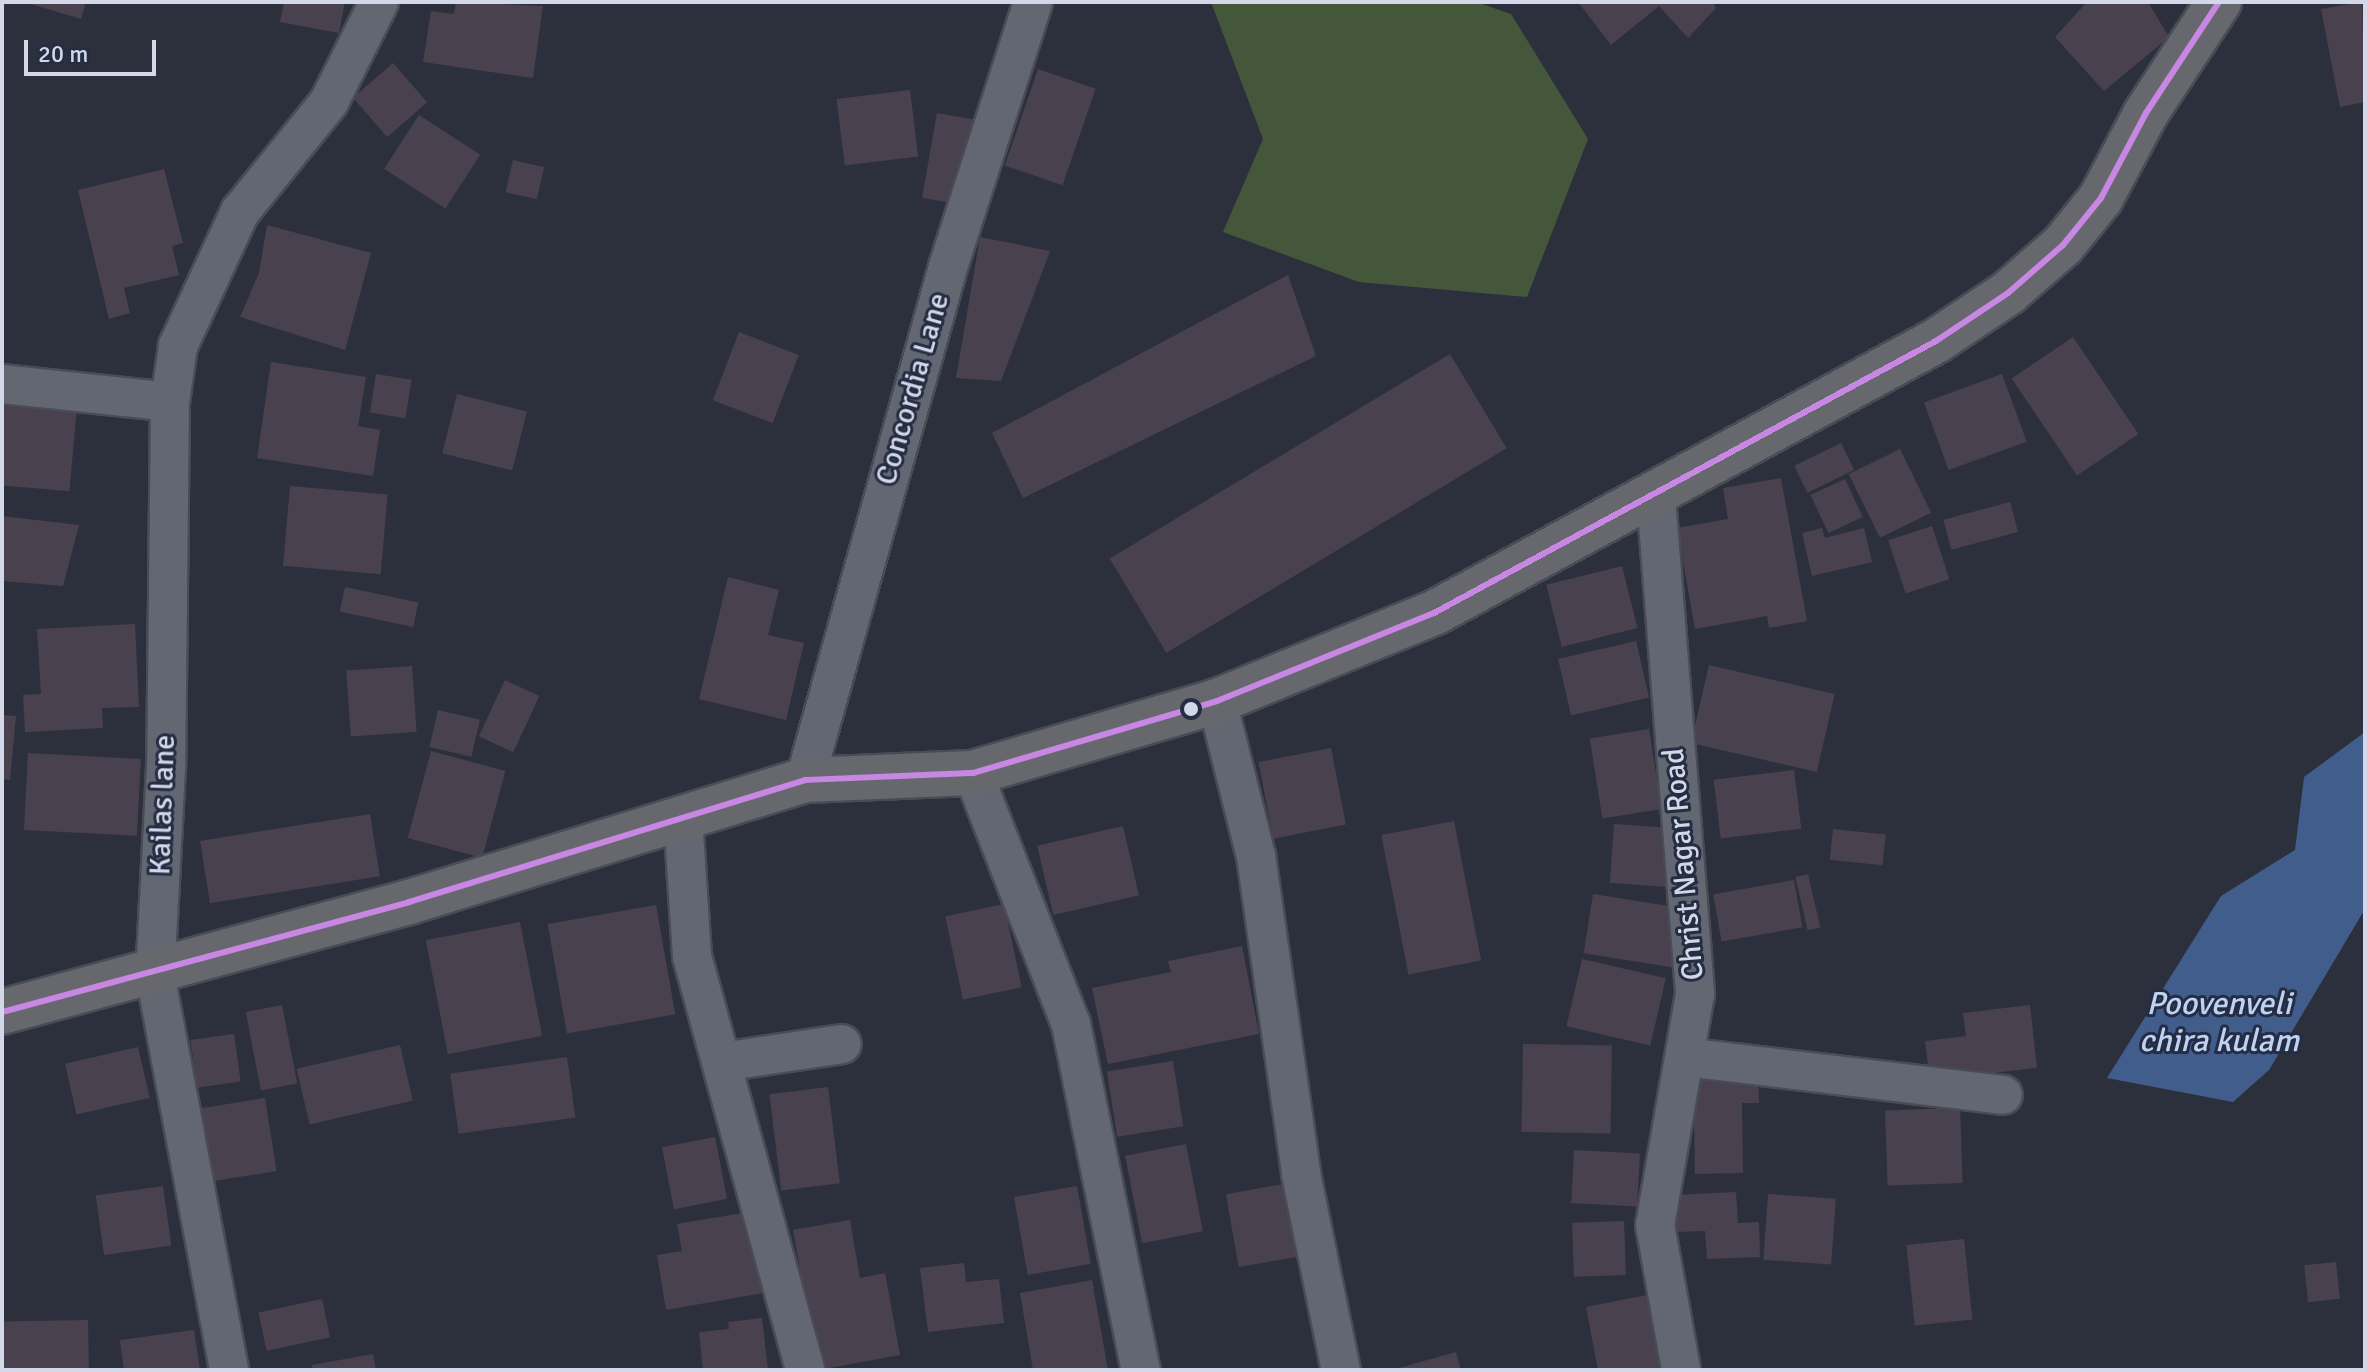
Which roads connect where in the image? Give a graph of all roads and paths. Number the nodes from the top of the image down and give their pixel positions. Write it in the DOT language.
graph roads {
  1 [pos="379,2"];
  2 [pos="1033,2"];
  3 [pos="2219,2"];
  4 [pos="2,384"];
  5 [pos="170,402"];
  6 [pos="1656,497"];
  7 [pos="1217,701"];
  8 [pos="973,773"];
  9 [pos="805,780"];
  10 [pos="683,817"];
  11 [pos="155,974"];
  12 [pos="2,1012"];
  13 [pos="842,1044"];
  14 [pos="1685,1057"];
  15 [pos="722,1062"];
  16 [pos="2003,1095"];
  17 [pos="229,1370"];
  18 [pos="805,1370"];
  19 [pos="1141,1370"];
  20 [pos="1341,1370"];
  21 [pos="1681,1370"];
  1 -- 5 [label="street, Kailas lane"];
  2 -- 9 [label="street, Concordia Lane"];
  3 -- 6 [label="main road"];
  4 -- 5 [label="street"];
  5 -- 11 [label="street, Kailas lane"];
  6 -- 7 [label="main road"];
  6 -- 14 [label="street, Christ Nagar Road"];
  7 -- 8 [label="main road"];
  7 -- 20 [label="street"];
  8 -- 9 [label="main road"];
  8 -- 19 [label="street"];
  9 -- 10 [label="main road"];
  10 -- 11 [label="main road"];
  10 -- 15 [label="street"];
  11 -- 12 [label="main road"];
  11 -- 17 [label="street, Kailas lane"];
  13 -- 15 [label="street"];
  14 -- 16 [label="street"];
  14 -- 21 [label="street, Christ Nagar Road"];
  15 -- 18 [label="street"];
}
